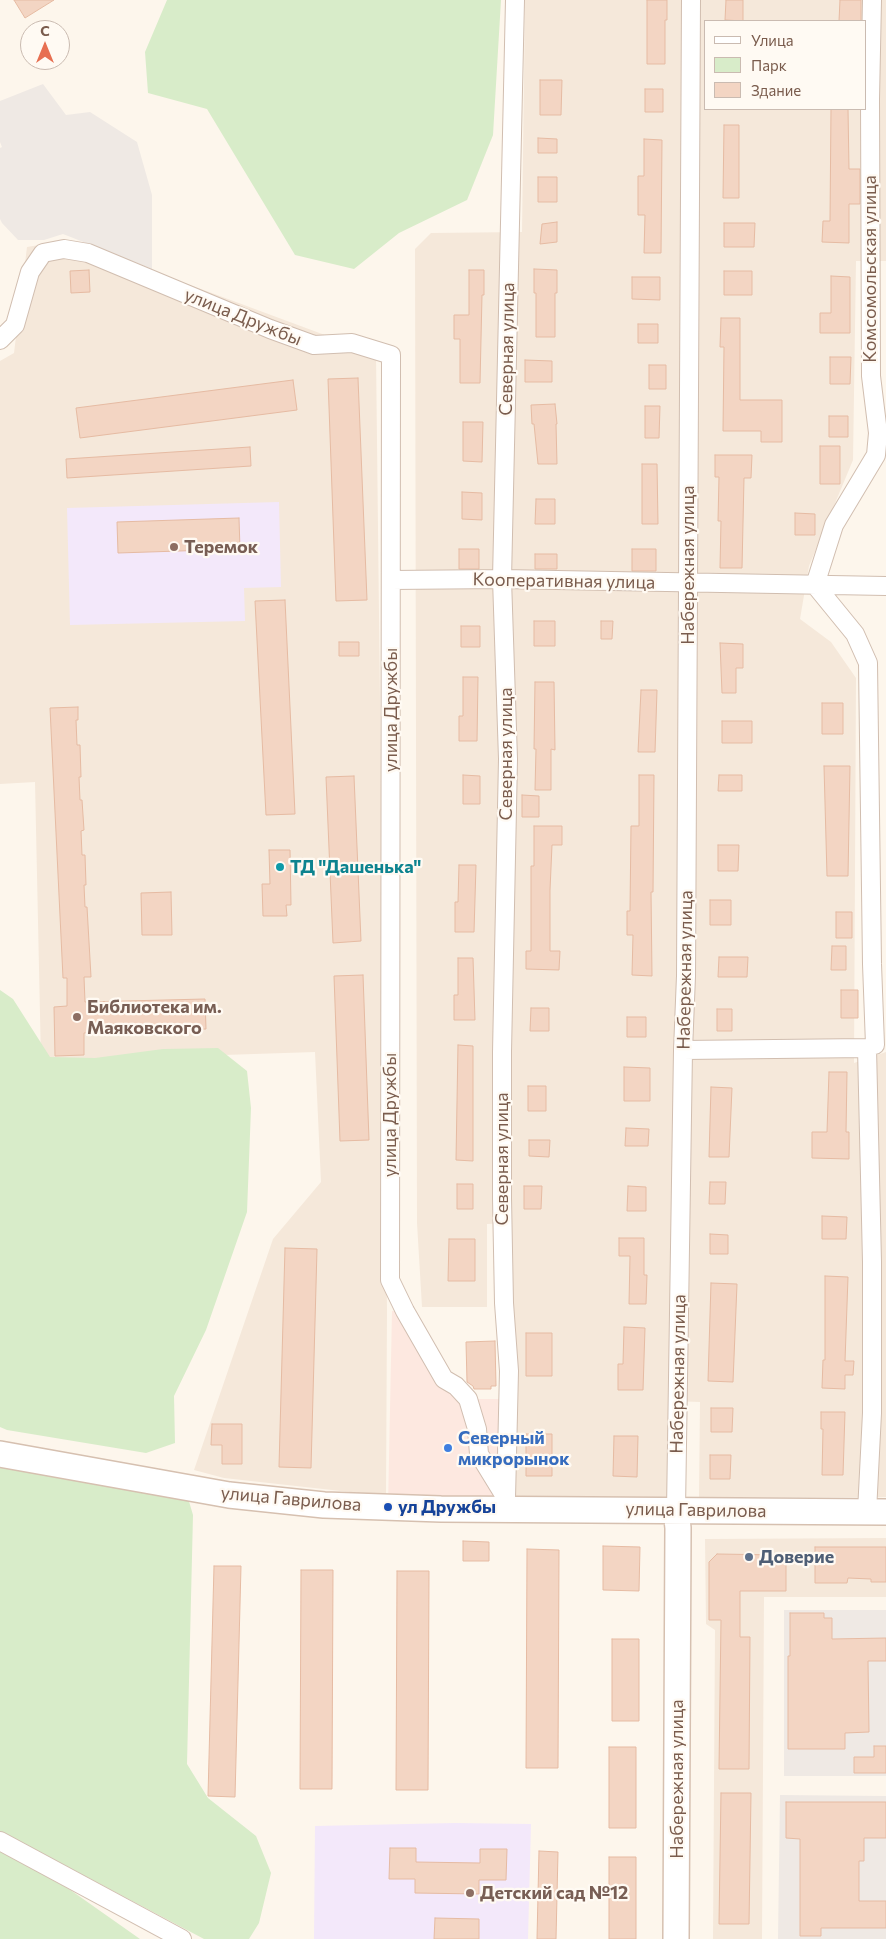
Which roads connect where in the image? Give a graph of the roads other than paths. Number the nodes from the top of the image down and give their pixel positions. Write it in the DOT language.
graph roads {
  1 [pos="515,0"];
  2 [pos="691,0"];
  3 [pos="872,0"];
  4 [pos="0,340"];
  5 [pos="502,579"];
  6 [pos="391,580"];
  7 [pos="688,583"];
  8 [pos="815,585"];
  9 [pos="886,586"];
  10 [pos="871,1046"];
  11 [pos="683,1050"];
  12 [pos="0,1454"];
  13 [pos="506,1503"];
  14 [pos="676,1510"];
  15 [pos="876,1512"];
  16 [pos="0,1841"];
  17 [pos="182,1939"];
  18 [pos="676,1939"];
  1 -- 5 [label="street, Северная улица"];
  2 -- 7 [label="street, Набережная улица"];
  3 -- 8 [label="street, Комсомольская улица"];
  4 -- 6 [label="street, улица Дружбы"];
  5 -- 6 [label="street, Кооперативная улица"];
  5 -- 7 [label="street, Кооперативная улица"];
  5 -- 13 [label="street, Северная улица"];
  6 -- 13 [label="street, улица Дружбы"];
  7 -- 8 [label="street, Кооперативная улица"];
  7 -- 11 [label="street, Набережная улица"];
  8 -- 9 [label="street, Кооперативная улица"];
  8 -- 10 [label="street"];
  10 -- 11 [label="street"];
  10 -- 15 [label="street"];
  11 -- 14 [label="street, Набережная улица"];
  12 -- 13 [label="street, улица Гаврилова"];
  13 -- 14 [label="street, улица Гаврилова"];
  14 -- 15 [label="street, улица Гаврилова"];
  14 -- 18 [label="street, Набережная улица"];
  16 -- 17 [label="street"];
}
